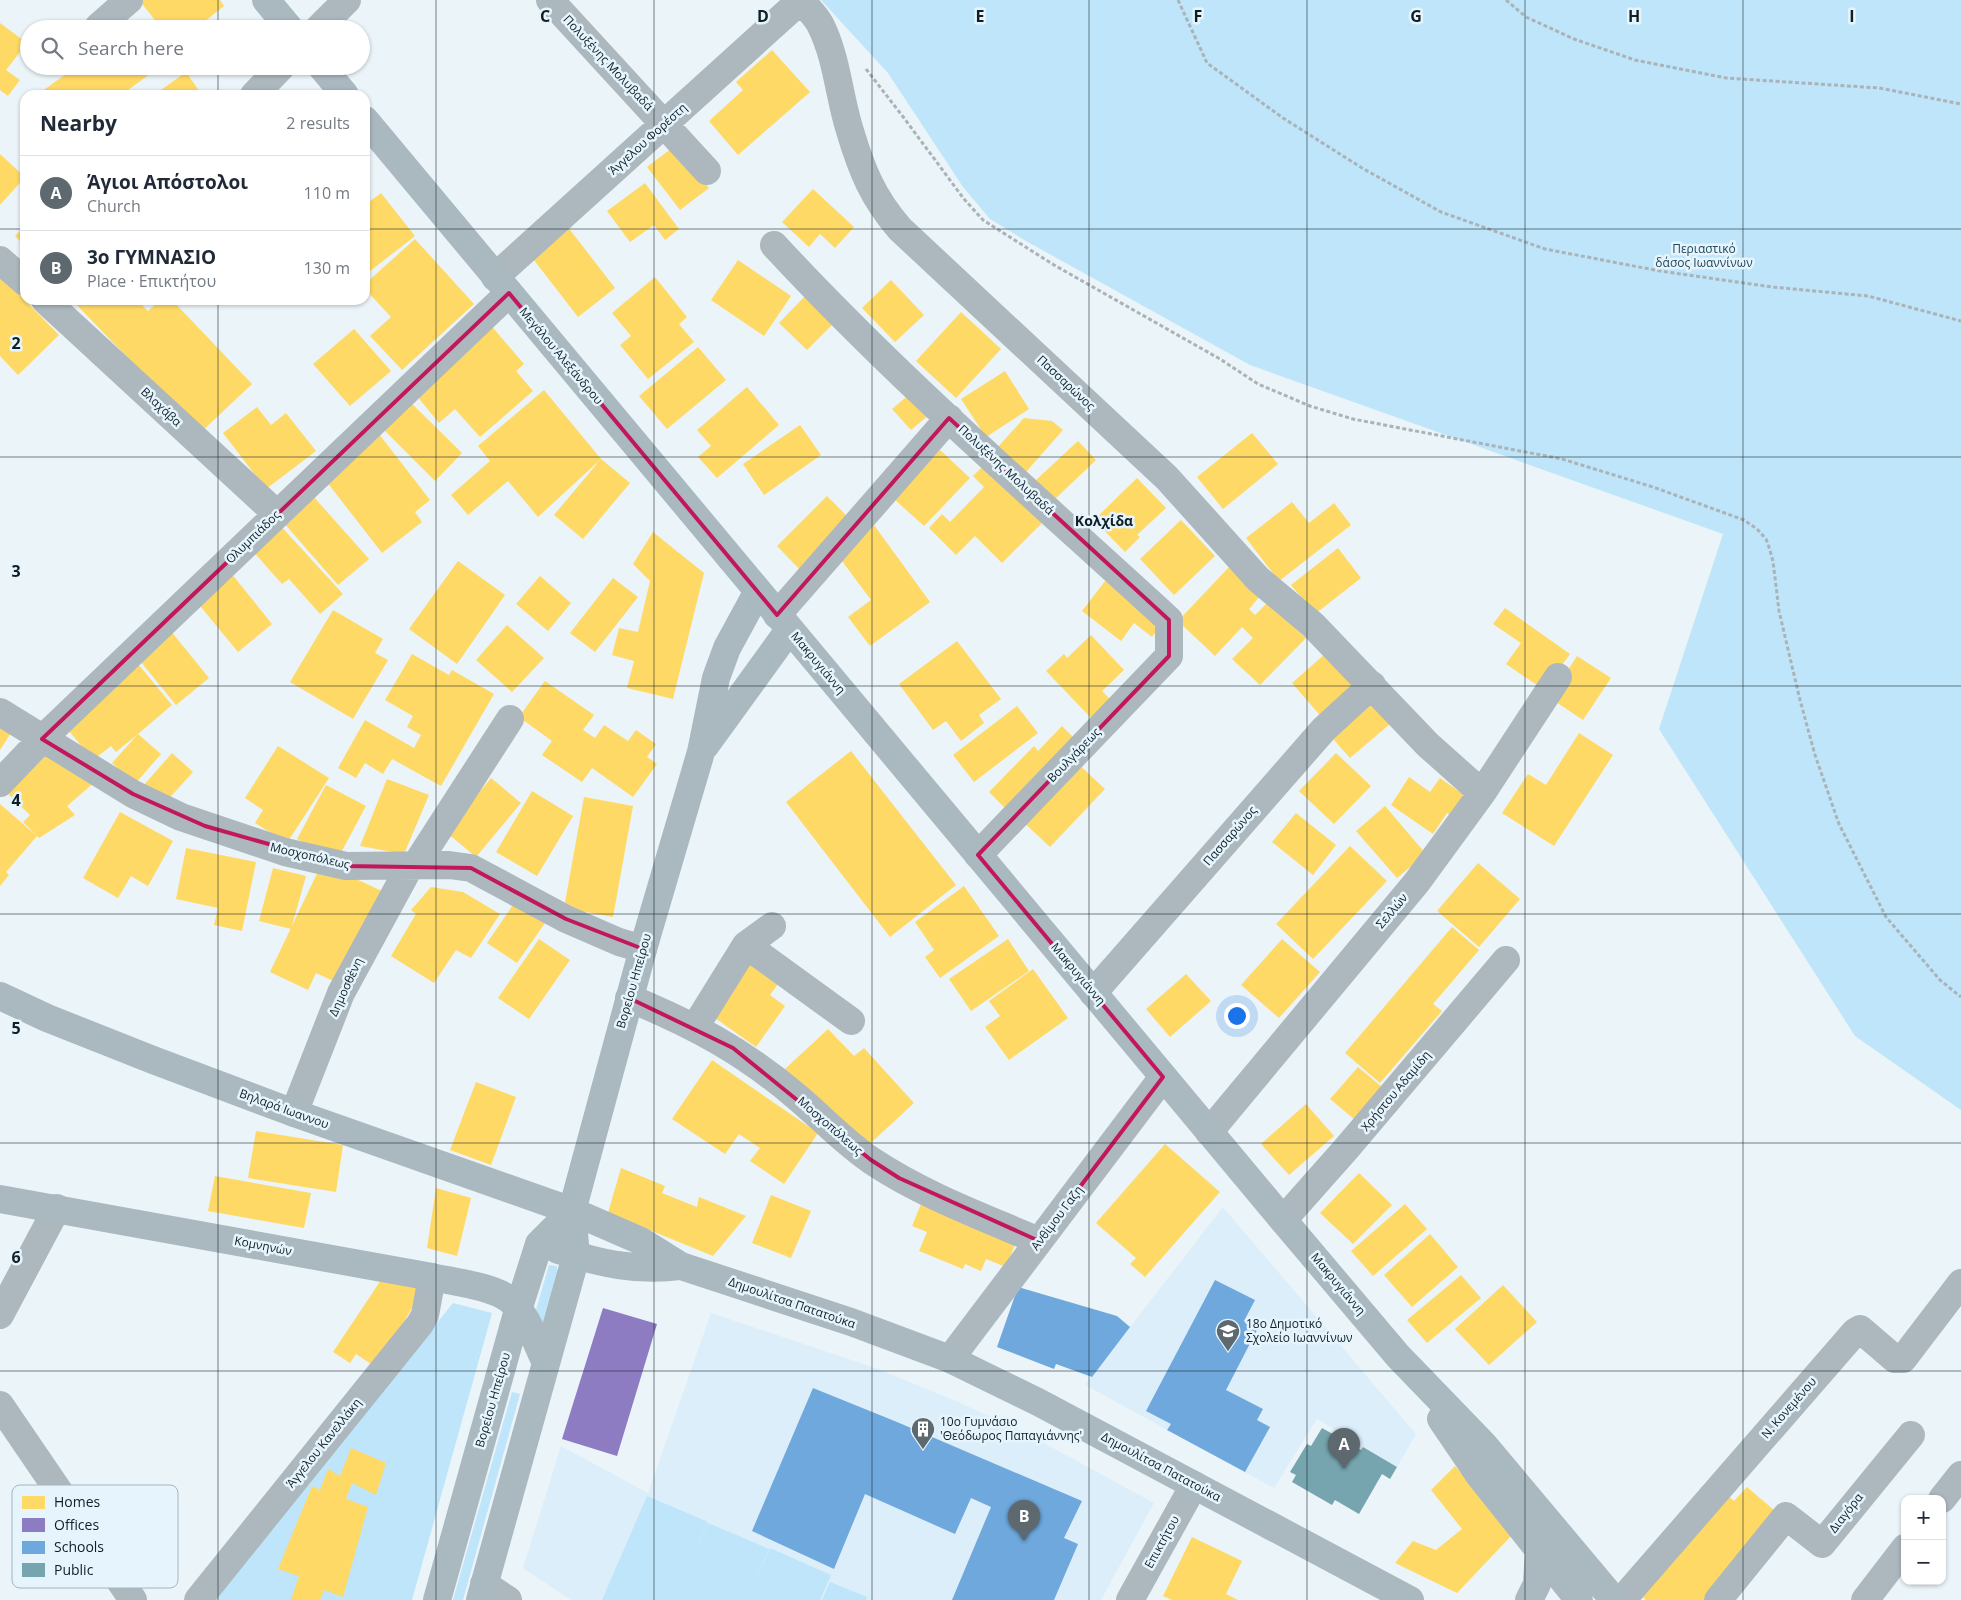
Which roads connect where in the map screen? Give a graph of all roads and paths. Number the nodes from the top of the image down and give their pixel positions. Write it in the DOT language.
graph roads {
  1 [pos="129,0"];
  2 [pos="266,0"];
  3 [pos="347,0"];
  4 [pos="550,0"];
  5 [pos="801,0"];
  6 [pos="1178,0"];
  7 [pos="1506,0"];
  8 [pos="106,20"];
  9 [pos="283,20"];
  10 [pos="327,20"];
  11 [pos="863,65"];
  12 [pos="273,75"];
  13 [pos="328,75"];
  14 [pos="259,90"];
  15 [pos="340,90"];
  16 [pos="1961,104"];
  17 [pos="664,124"];
  18 [pos="370,126"];
  19 [pos="707,171"];
  20 [pos="774,245"];
  21 [pos="0,260"];
  22 [pos="20,278"];
  23 [pos="502,285"];
  24 [pos="50,305"];
  25 [pos="1961,321"];
  26 [pos="949,418"];
  27 [pos="277,514"];
  28 [pos="758,591"];
  29 [pos="783,622"];
  30 [pos="1169,656"];
  31 [pos="1558,677"];
  32 [pos="1372,685"];
  33 [pos="0,712"];
  34 [pos="510,719"];
  35 [pos="42,740"];
  36 [pos="701,752"];
  37 [pos="0,783"];
  38 [pos="1482,793"];
  39 [pos="436,805"];
  40 [pos="978,855"];
  41 [pos="410,866"];
  42 [pos="772,926"];
  43 [pos="746,946"];
  44 [pos="643,949"];
  45 [pos="1506,960"];
  46 [pos="1094,993"];
  47 [pos="0,996"];
  48 [pos="1961,997"];
  49 [pos="629,998"];
  50 [pos="851,1021"];
  51 [pos="695,1027"];
  52 [pos="1163,1077"];
  53 [pos="294,1113"];
  54 [pos="1209,1132"];
  55 [pos="0,1199"];
  56 [pos="57,1208"];
  57 [pos="572,1211"];
  58 [pos="1283,1220"];
  59 [pos="1039,1241"];
  60 [pos="539,1244"];
  61 [pos="576,1256"];
  62 [pos="681,1266"];
  63 [pos="432,1277"];
  64 [pos="1961,1283"];
  65 [pos="518,1310"];
  66 [pos="0,1315"];
  67 [pos="1398,1356"];
  68 [pos="950,1359"];
  69 [pos="546,1363"];
  70 [pos="0,1405"];
  71 [pos="1911,1435"];
  72 [pos="55,1485"];
  73 [pos="1194,1485"];
  74 [pos="1538,1549"];
  75 [pos="1901,1553"];
  76 [pos="125,1588"];
  77 [pos="482,1592"];
  78 [pos="1607,1597"];
  79 [pos="133,1600"];
  80 [pos="198,1600"];
  81 [pos="437,1600"];
  82 [pos="508,1600"];
  83 [pos="1130,1600"];
  84 [pos="1410,1600"];
  85 [pos="1530,1600"];
  86 [pos="1579,1600"];
  87 [pos="1718,1600"];
  88 [pos="1865,1600"];
  1 -- 8 [label="street"];
  2 -- 9 [label="main road"];
  3 -- 10 [label="street"];
  4 -- 17 [label="street, Πολυξένης Μολυβαδά"];
  5 -- 17 [label="street, Άγγελου Φορέστη"];
  5 -- 32 [label="street, Πασσαρώνος"];
  6 -- 25 [label="path"];
  7 -- 16 [label="path"];
  11 -- 48 [label="path"];
  12 -- 14 [label="street"];
  13 -- 15 [label="main road"];
  17 -- 19 [label="street, Πολυξένης Μολυβαδά"];
  17 -- 23 [label="street, Άγγελου Φορέστη"];
  18 -- 23 [label="main road, Μεγάλου Αλεξάνδρου"];
  20 -- 26 [label="street, Πολυξένης Μολυβαδά"];
  21 -- 22 [label="street"];
  23 -- 27 [label="street, Ολυμπιάδος"];
  23 -- 28 [label="main road, Μεγάλου Αλεξάνδρου"];
  24 -- 27 [label="street, Βλαχάβα"];
  26 -- 29 [label="street, Πολυξένης Μολυβαδά"];
  26 -- 30 [label="street, Πολυξένης Μολυβαδά"];
  27 -- 35 [label="street, Ολυμπιάδος"];
  28 -- 29 [label="main road, Μακρυγιάννη"];
  28 -- 36 [label="main road, Βορείου Ηπείρου"];
  29 -- 36 [label="main road, Βορείου Ηπείρου"];
  29 -- 40 [label="main road, Μακρυγιάννη"];
  30 -- 40 [label="street, Βουλγάρεως"];
  31 -- 38 [label="street, Σελλών"];
  32 -- 38 [label="street, Πασσαρώνος"];
  32 -- 46 [label="street, Πασσαρώνος"];
  33 -- 35 [label="street, Μοσχοπόλεως"];
  34 -- 41 [label="street, Δημοσθένη"];
  35 -- 37 [label="street, Ολυμπιάδος"];
  35 -- 41 [label="street, Μοσχοπόλεως"];
  36 -- 44 [label="main road, Βορείου Ηπείρου"];
  38 -- 54 [label="street, Σελλών"];
  39 -- 41 [label="street"];
  40 -- 46 [label="main road, Μακρυγιάννη"];
  41 -- 44 [label="street, Μοσχοπόλεως"];
  41 -- 53 [label="street, Δημοσθένη"];
  42 -- 43 [label="street"];
  43 -- 50 [label="street"];
  43 -- 51 [label="street"];
  44 -- 49 [label="main road, Βορείου Ηπείρου"];
  45 -- 58 [label="street, Χρήστου Αδαμίδη"];
  46 -- 52 [label="main road, Μακρυγιάννη"];
  47 -- 53 [label="main road, Βηλαρά Ιωαννου"];
  49 -- 51 [label="street, Μοσχοπόλεως"];
  49 -- 57 [label="main road, Βορείου Ηπείρου"];
  51 -- 59 [label="street, Μοσχοπόλεως"];
  52 -- 54 [label="main road, Μακρυγιάννη"];
  52 -- 59 [label="street, Ανθίμου Γαζη"];
  53 -- 57 [label="main road, Βηλαρά Ιωαννου"];
  54 -- 58 [label="main road, Μακρυγιάννη"];
  55 -- 56 [label="main road, Κομνηνών"];
  56 -- 63 [label="main road, Κομνηνών"];
  56 -- 66 [label="street"];
  57 -- 60 [label="main road, Βορείου Ηπείρου"];
  57 -- 61 [label="main road, Βορείου Ηπείρου"];
  57 -- 62 [label="main road, Δημουλίτσα Πατατούκα"];
  58 -- 67 [label="main road, Μακρυγιάννη"];
  59 -- 68 [label="street, Ανθίμου Γαζη"];
  60 -- 61 [label="main road, Δημουλίτσα Πατατούκα"];
  60 -- 65 [label="main road, Βορείου Ηπείρου"];
  61 -- 62 [label="main road, Δημουλίτσα Πατατούκα"];
  61 -- 69 [label="main road, Βορείου Ηπείρου"];
  62 -- 68 [label="main road, Δημουλίτσα Πατατούκα"];
  63 -- 65 [label="main road, Κομνηνών"];
  63 -- 80 [label="street, Άγγελου Κανελλάκη"];
  64 -- 78 [label="street, Ν. Κονεμένου"];
  65 -- 69 [label="main road"];
  65 -- 81 [label="main road, Βορείου Ηπείρου"];
  67 -- 74 [label="main road, Μακρυγιάννη"];
  67 -- 78 [label="main road, Μακρυγιάννη"];
  68 -- 73 [label="main road, Δημουλίτσα Πατατούκα"];
  69 -- 77 [label="main road, Βορείου Ηπείρου"];
  70 -- 72 [label="street"];
  71 -- 87 [label="street, Διαγόρα"];
  73 -- 83 [label="street, Επικτήτου"];
  73 -- 84 [label="main road, Δημουλίτσα Πατατούκα"];
  74 -- 85 [label="main road"];
  74 -- 86 [label="main road, Μακρυγιάννη"];
  75 -- 88 [label="street"];
  76 -- 79 [label="street"];
  77 -- 82 [label="street"];
}
